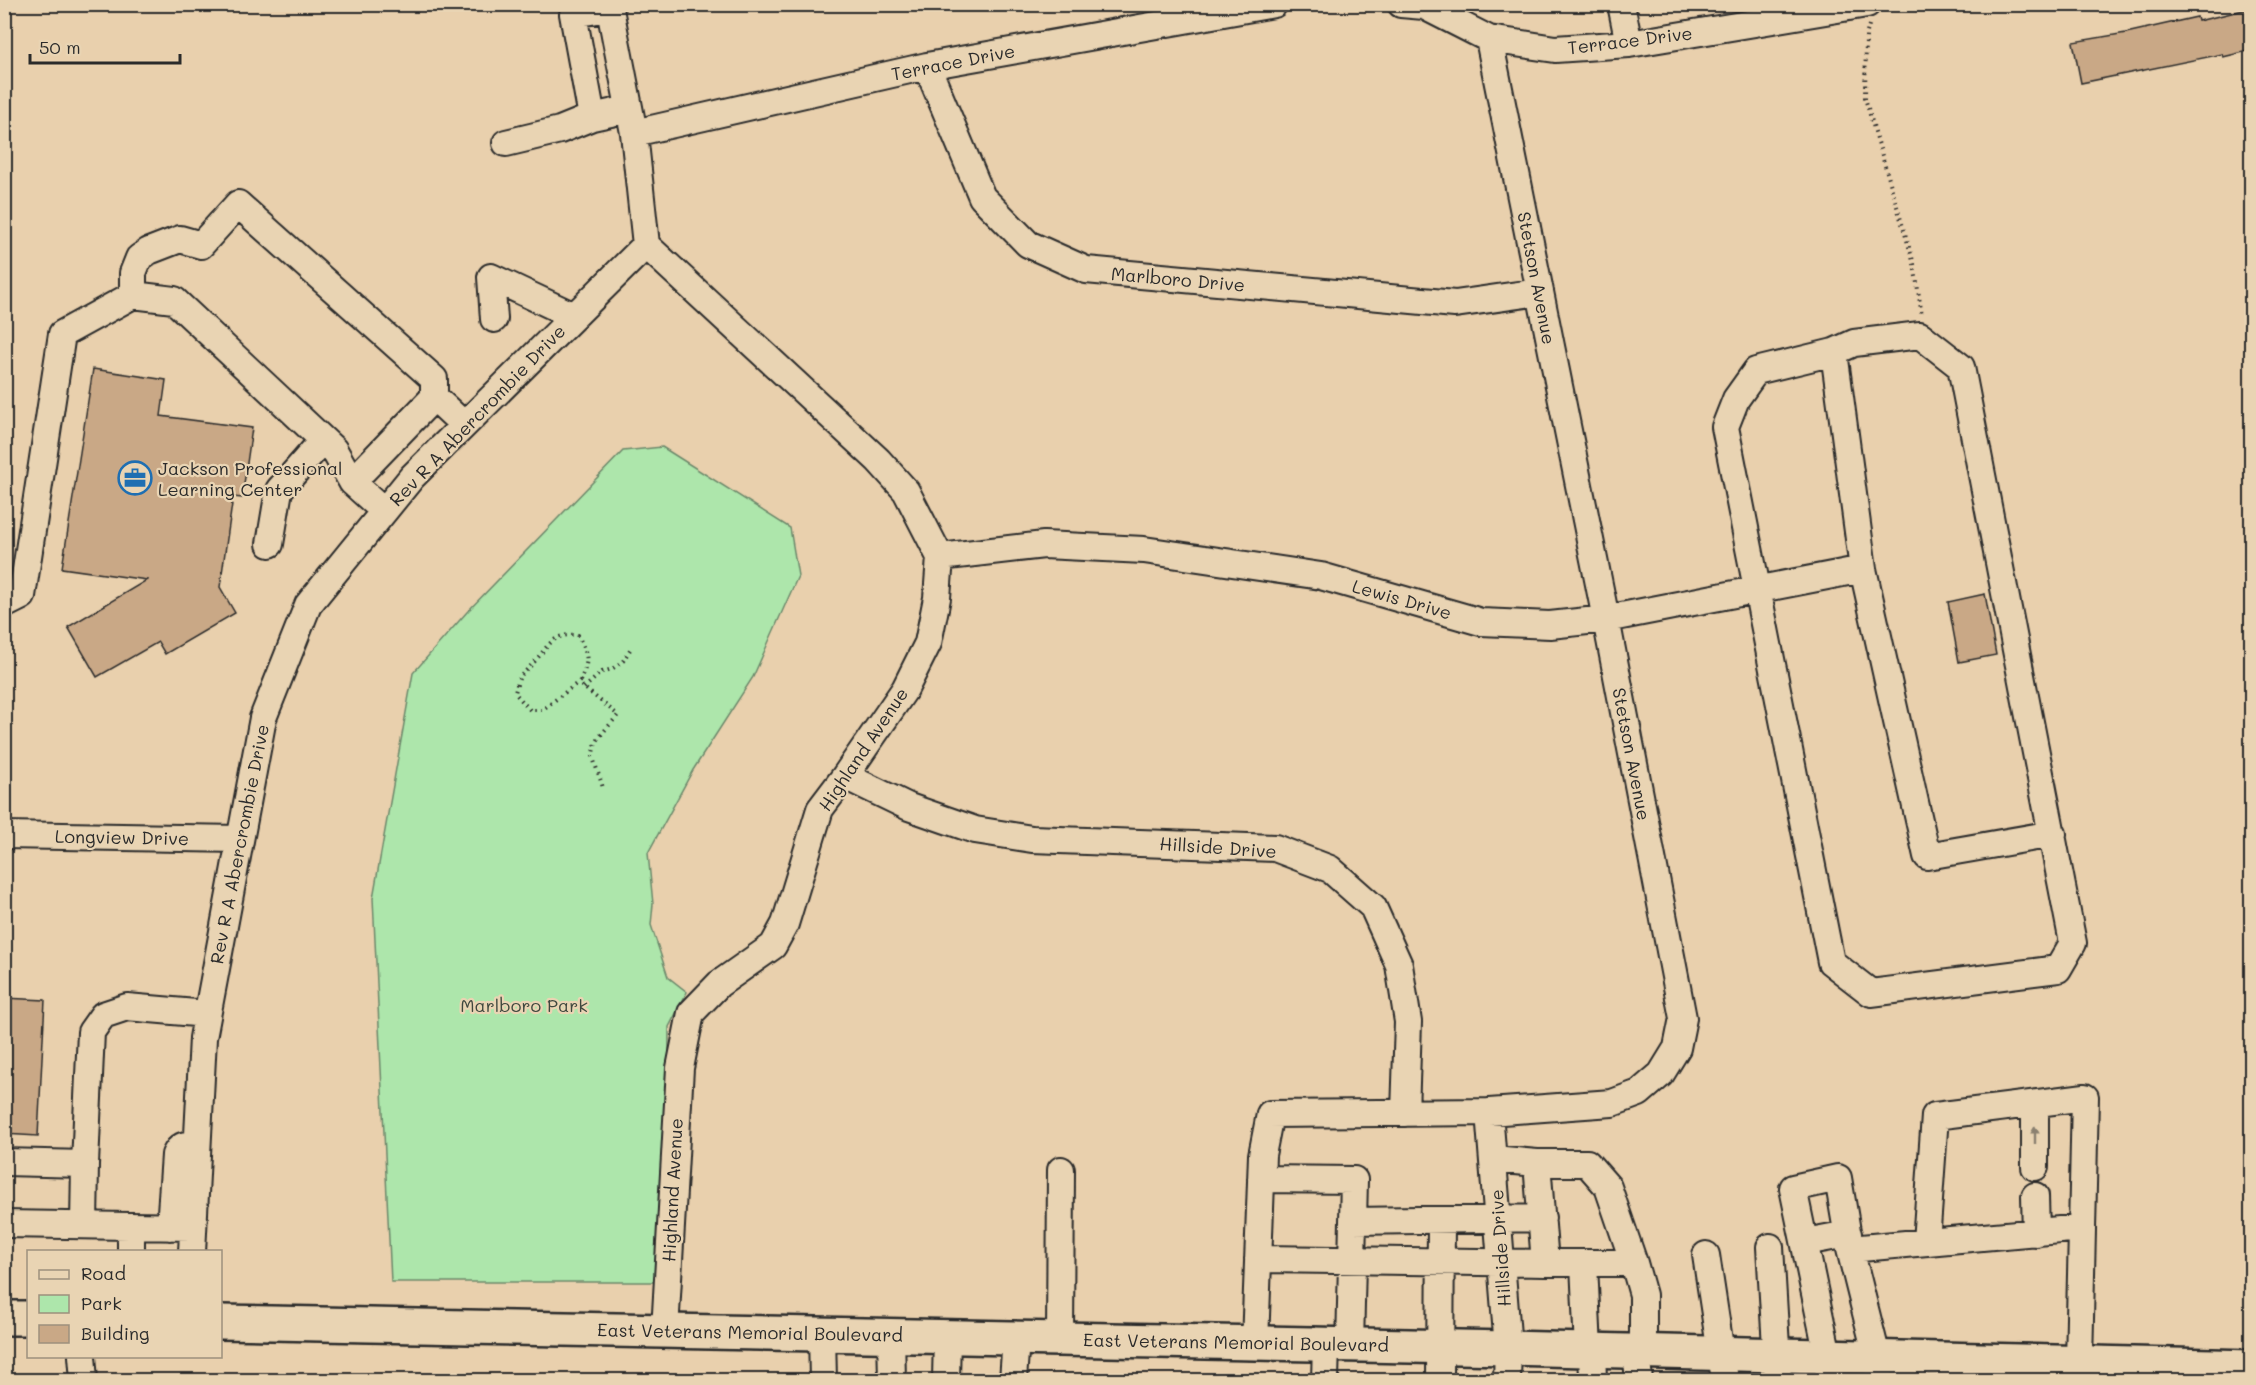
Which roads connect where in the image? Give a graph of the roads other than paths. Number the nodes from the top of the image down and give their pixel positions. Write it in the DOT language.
graph roads {
  1 [pos="1274,4"];
  2 [pos="1401,4"];
  3 [pos="1621,4"];
  4 [pos="609,6"];
  5 [pos="1869,10"];
  6 [pos="1489,39"];
  7 [pos="1629,44"];
  8 [pos="927,66"];
  9 [pos="592,117"];
  10 [pos="632,121"];
  11 [pos="506,144"];
  12 [pos="646,245"];
  13 [pos="1540,292"];
  14 [pos="133,295"];
  15 [pos="574,316"];
  16 [pos="494,319"];
  17 [pos="1834,352"];
  18 [pos="434,397"];
  19 [pos="464,425"];
  20 [pos="322,440"];
  21 [pos="352,482"];
  22 [pos="384,511"];
  23 [pos="270,543"];
  24 [pos="940,557"];
  25 [pos="1863,569"];
  26 [pos="1756,589"];
  27 [pos="4,605"];
  28 [pos="1606,619"];
  29 [pos="845,776"];
  30 [pos="2053,834"];
  31 [pos="4,835"];
  32 [pos="240,839"];
  33 [pos="207,1014"];
  34 [pos="2035,1104"];
  35 [pos="1489,1112"];
  36 [pos="1405,1113"];
  37 [pos="1493,1160"];
  38 [pos="4,1162"];
  39 [pos="1538,1163"];
  40 [pos="85,1164"];
  41 [pos="2035,1167"];
  42 [pos="1061,1170"];
  43 [pos="1261,1179"];
  44 [pos="2035,1196"];
  45 [pos="1542,1218"];
  46 [pos="1441,1220"];
  47 [pos="1498,1220"];
  48 [pos="1353,1221"];
  49 [pos="4,1224"];
  50 [pos="84,1225"];
  51 [pos="131,1226"];
  52 [pos="2082,1228"];
  53 [pos="2036,1233"];
  54 [pos="185,1235"];
  55 [pos="1849,1241"];
  56 [pos="1805,1242"];
  57 [pos="1926,1242"];
  58 [pos="1770,1247"];
  59 [pos="131,1250"];
  60 [pos="1706,1255"];
  61 [pos="1258,1259"];
  62 [pos="1353,1260"];
  63 [pos="1441,1262"];
  64 [pos="1501,1263"];
  65 [pos="1545,1263"];
  66 [pos="1634,1263"];
  67 [pos="1584,1264"];
  68 [pos="4,1318"];
  69 [pos="27,1318"];
  70 [pos="222,1322"];
  71 [pos="665,1331"];
  72 [pos="822,1334"];
  73 [pos="891,1335"];
  74 [pos="947,1336"];
  75 [pos="1016,1338"];
  76 [pos="1060,1339"];
  77 [pos="1255,1343"];
  78 [pos="1338,1344"];
  79 [pos="1440,1346"];
  80 [pos="1508,1348"];
  81 [pos="82,1358"];
  82 [pos="1591,1360"];
  83 [pos="1639,1361"];
  84 [pos="2079,1363"];
  85 [pos="1723,1367"];
  86 [pos="2252,1367"];
  87 [pos="1777,1368"];
  88 [pos="1829,1368"];
  89 [pos="1878,1369"];
  90 [pos="84,1380"];
  91 [pos="823,1380"];
  92 [pos="892,1380"];
  93 [pos="946,1380"];
  94 [pos="1013,1380"];
  95 [pos="1325,1380"];
  96 [pos="1440,1380"];
  97 [pos="1507,1380"];
  1 -- 8 [label="street, Terrace Drive"];
  2 -- 6 [label="street, Terrace Drive"];
  3 -- 7 [label="street"];
  4 -- 9 [label="street"];
  4 -- 10 [label="street"];
  5 -- 7 [label="street, Terrace Drive"];
  6 -- 7 [label="street, Terrace Drive"];
  6 -- 13 [label="street, Stetson Avenue"];
  8 -- 10 [label="street, Terrace Drive"];
  8 -- 13 [label="street, Marlboro Drive"];
  9 -- 10 [label="street, Terrace Drive"];
  9 -- 11 [label="street, Terrace Drive"];
  10 -- 12 [label="street"];
  12 -- 15 [label="street, Rev R A Abercrombie Drive"];
  12 -- 24 [label="street"];
  13 -- 28 [label="street, Stetson Avenue"];
  14 -- 18 [label="street"];
  14 -- 20 [label="street"];
  14 -- 27 [label="street"];
  15 -- 16 [label="street"];
  15 -- 19 [label="street, Rev R A Abercrombie Drive"];
  17 -- 25 [label="street"];
  17 -- 26 [label="street"];
  17 -- 30 [label="street"];
  18 -- 19 [label="street"];
  18 -- 21 [label="street"];
  19 -- 22 [label="street, Rev R A Abercrombie Drive"];
  20 -- 21 [label="street"];
  20 -- 23 [label="street"];
  21 -- 22 [label="street"];
  22 -- 32 [label="street, Rev R A Abercrombie Drive"];
  24 -- 28 [label="street, Lewis Drive"];
  24 -- 29 [label="street, Highland Avenue"];
  25 -- 26 [label="street, Lewis Drive"];
  25 -- 30 [label="street"];
  26 -- 28 [label="street, Lewis Drive"];
  26 -- 30 [label="street"];
  28 -- 35 [label="street, Stetson Avenue"];
  29 -- 36 [label="street, Hillside Drive"];
  29 -- 71 [label="street, Highland Avenue"];
  31 -- 32 [label="street, Longview Drive"];
  32 -- 33 [label="street, Rev R A Abercrombie Drive"];
  33 -- 40 [label="street"];
  33 -- 54 [label="street, Rev R A Abercrombie Drive"];
  41 -- 34 [label="street, one-way"];
  34 -- 52 [label="street"];
  34 -- 57 [label="street"];
  35 -- 36 [label="street, Stetson Avenue"];
  35 -- 37 [label="street, Hillside Drive"];
  36 -- 43 [label="street, Stetson Avenue"];
  37 -- 39 [label="street"];
  37 -- 47 [label="street, Hillside Drive"];
  38 -- 40 [label="street"];
  39 -- 45 [label="street"];
  39 -- 66 [label="street"];
  40 -- 50 [label="street"];
  42 -- 76 [label="street"];
  43 -- 48 [label="street"];
  43 -- 61 [label="street"];
  44 -- 53 [label="street"];
  45 -- 47 [label="street"];
  45 -- 65 [label="street"];
  46 -- 47 [label="street"];
  46 -- 48 [label="street"];
  46 -- 63 [label="street"];
  47 -- 64 [label="street, Hillside Drive"];
  48 -- 62 [label="street"];
  49 -- 50 [label="street"];
  50 -- 51 [label="street"];
  51 -- 54 [label="street"];
  51 -- 59 [label="street"];
  52 -- 53 [label="street"];
  52 -- 84 [label="street"];
  53 -- 57 [label="street"];
  55 -- 56 [label="street"];
  55 -- 56 [label="street"];
  55 -- 57 [label="street"];
  55 -- 89 [label="street"];
  56 -- 88 [label="street"];
  58 -- 87 [label="street"];
  60 -- 85 [label="street"];
  61 -- 62 [label="street"];
  61 -- 77 [label="street"];
  62 -- 63 [label="street"];
  62 -- 78 [label="street"];
  63 -- 64 [label="street"];
  63 -- 79 [label="street"];
  64 -- 65 [label="street"];
  64 -- 80 [label="street, Hillside Drive"];
  65 -- 67 [label="street"];
  66 -- 67 [label="street"];
  66 -- 83 [label="street"];
  67 -- 82 [label="street"];
  68 -- 69 [label="main road"];
  70 -- 71 [label="main road, East Veterans Memorial Boulevard"];
  71 -- 72 [label="main road, East Veterans Memorial Boulevard"];
  72 -- 73 [label="main road, East Veterans Memorial Boulevard"];
  72 -- 91 [label="street"];
  73 -- 74 [label="main road, East Veterans Memorial Boulevard"];
  73 -- 92 [label="street"];
  74 -- 75 [label="main road, East Veterans Memorial Boulevard"];
  74 -- 93 [label="street"];
  75 -- 76 [label="main road, East Veterans Memorial Boulevard"];
  75 -- 94 [label="street"];
  76 -- 77 [label="main road, East Veterans Memorial Boulevard"];
  77 -- 78 [label="main road, East Veterans Memorial Boulevard"];
  78 -- 79 [label="main road, East Veterans Memorial Boulevard"];
  78 -- 95 [label="street"];
  79 -- 80 [label="main road, East Veterans Memorial Boulevard"];
  79 -- 96 [label="street"];
  80 -- 82 [label="main road, East Veterans Memorial Boulevard"];
  80 -- 97 [label="street, Hillside Drive"];
  81 -- 90 [label="street"];
  82 -- 83 [label="main road, East Veterans Memorial Boulevard"];
  83 -- 85 [label="main road, East Veterans Memorial Boulevard"];
  84 -- 86 [label="main road, East Veterans Memorial Boulevard"];
  84 -- 89 [label="main road, East Veterans Memorial Boulevard"];
  85 -- 87 [label="main road, East Veterans Memorial Boulevard"];
  87 -- 88 [label="main road, East Veterans Memorial Boulevard"];
  88 -- 89 [label="main road, East Veterans Memorial Boulevard"];
}
